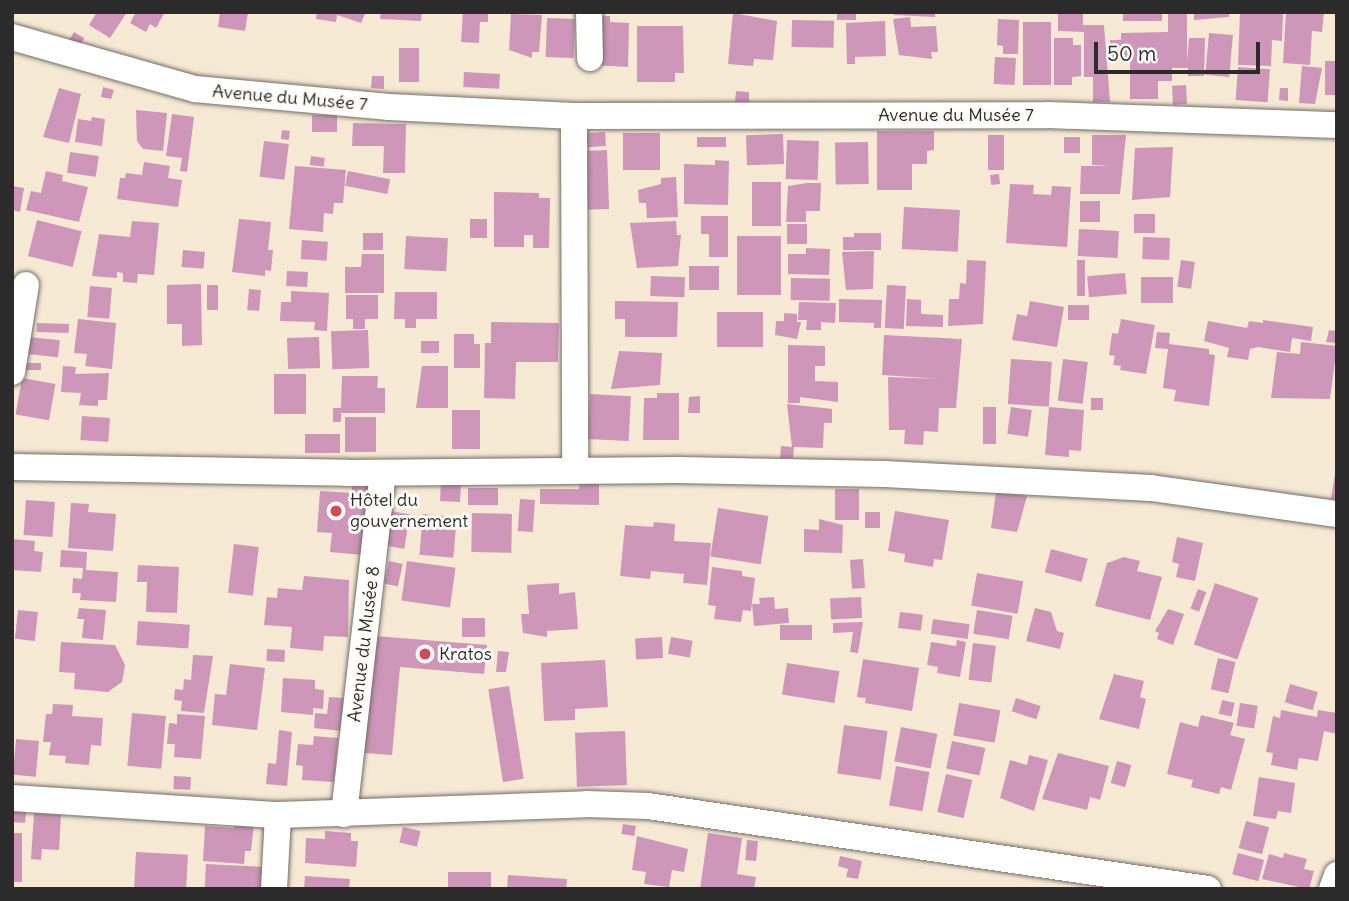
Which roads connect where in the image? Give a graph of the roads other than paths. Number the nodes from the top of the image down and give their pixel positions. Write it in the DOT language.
graph roads {
  1 [pos="589,12"];
  2 [pos="12,37"];
  3 [pos="590,58"];
  4 [pos="574,116"];
  5 [pos="1337,125"];
  6 [pos="26,285"];
  7 [pos="12,372"];
  8 [pos="12,467"];
  9 [pos="575,470"];
  10 [pos="383,474"];
  11 [pos="1337,514"];
  12 [pos="12,798"];
  13 [pos="344,814"];
  14 [pos="278,815"];
  15 [pos="1337,874"];
  16 [pos="274,889"];
  17 [pos="1208,889"];
  18 [pos="1332,889"];
  1 -- 3 [label="street"];
  2 -- 4 [label="street, Avenue du Musée 7"];
  4 -- 5 [label="street, Avenue du Musée 7"];
  4 -- 9 [label="street"];
  6 -- 7 [label="street"];
  8 -- 10 [label="street"];
  9 -- 10 [label="street"];
  9 -- 11 [label="street"];
  10 -- 13 [label="street, Avenue du Musée 8"];
  12 -- 14 [label="street"];
  13 -- 14 [label="street"];
  13 -- 17 [label="street"];
  14 -- 16 [label="street"];
  15 -- 18 [label="street"];
}
